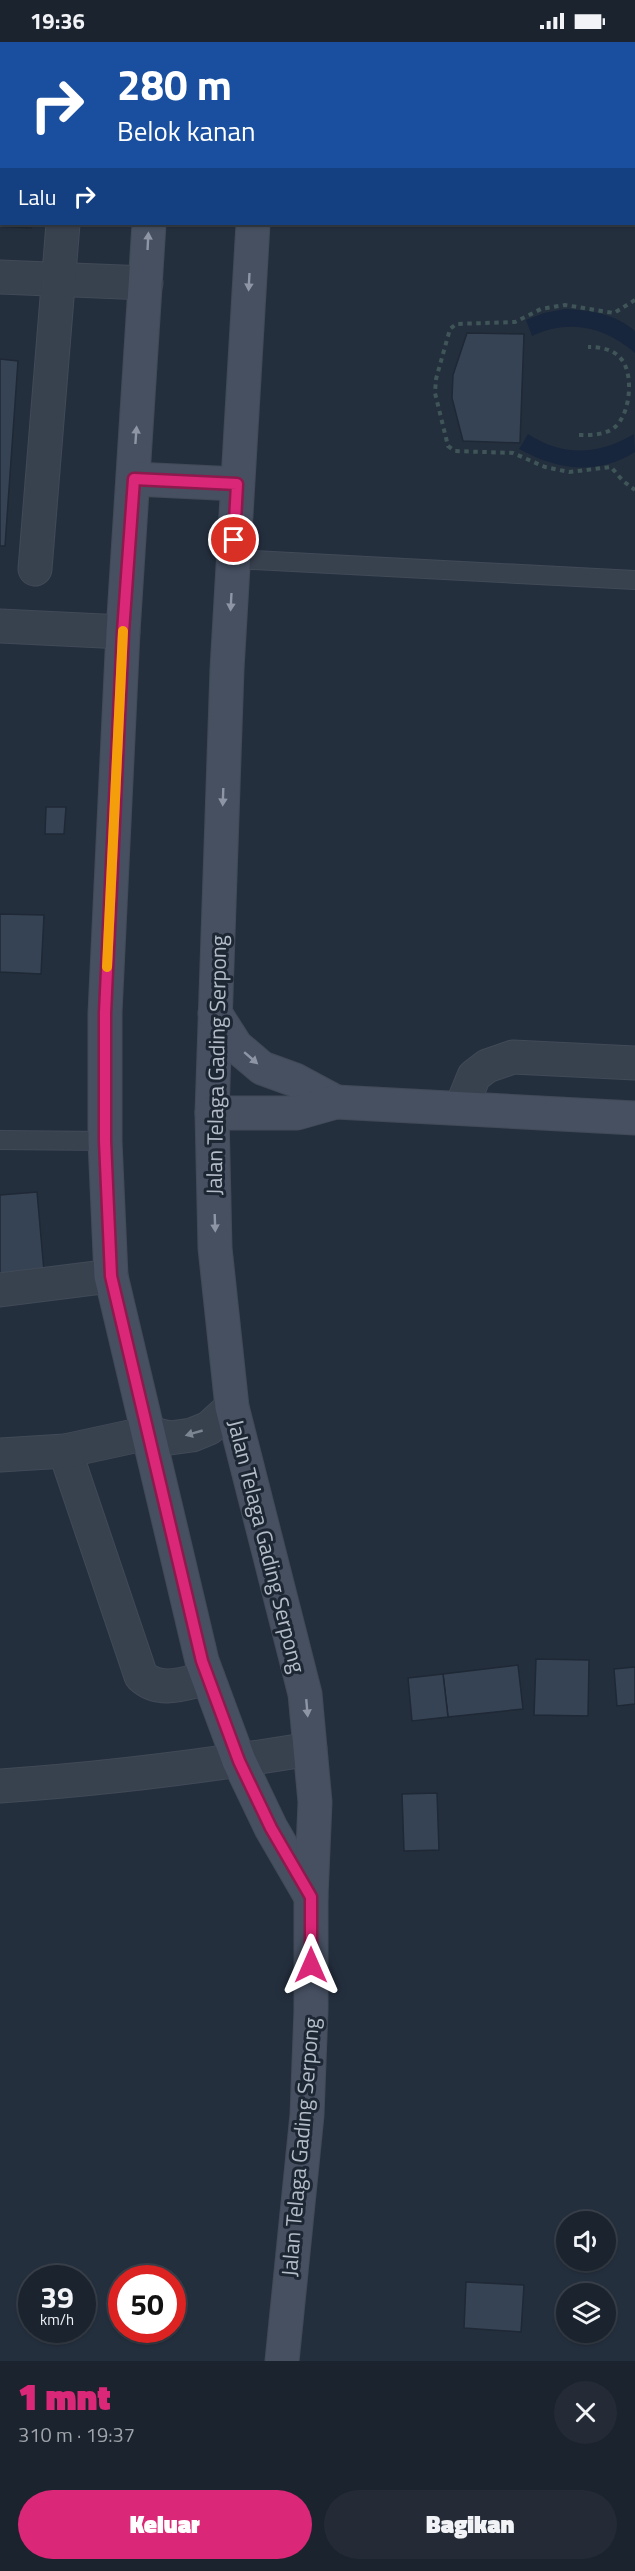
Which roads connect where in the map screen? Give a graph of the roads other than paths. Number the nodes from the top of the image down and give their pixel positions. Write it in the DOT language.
graph roads {
  1 [pos="63,225"];
  2 [pos="149,225"];
  3 [pos="252,225"];
  4 [pos="0,277"];
  5 [pos="60,280"];
  6 [pos="146,283"];
  7 [pos="134,479"];
  8 [pos="237,484"];
  9 [pos="233,559"];
  10 [pos="35,569"];
  11 [pos="635,580"];
  12 [pos="0,626"];
  13 [pos="123,632"];
  14 [pos="215,1013"];
  15 [pos="635,1063"];
  16 [pos="336,1102"];
  17 [pos="461,1108"];
  18 [pos="212,1113"];
  19 [pos="635,1118"];
  20 [pos="0,1140"];
  21 [pos="105,1141"];
  22 [pos="111,1276"];
  23 [pos="0,1290"];
  24 [pos="232,1407"];
  25 [pos="148,1433"];
  26 [pos="65,1451"];
  27 [pos="0,1455"];
  28 [pos="208,1678"];
  29 [pos="310,1749"];
  30 [pos="239,1761"];
  31 [pos="0,1786"];
  32 [pos="311,1897"];
  33 [pos="282,2361"];
  1 -- 5 [label="street"];
  6 -- 2 [label="main road, one-way"];
  3 -- 8 [label="main road, Jalan Telaga Gading Serpong, one-way"];
  4 -- 5 [label="street"];
  5 -- 6 [label="street"];
  5 -- 10 [label="street"];
  7 -- 6 [label="main road, one-way"];
  7 -- 8 [label="main road"];
  7 -- 13 [label="main road"];
  8 -- 9 [label="main road, Jalan Telaga Gading Serpong"];
  9 -- 11 [label="lane"];
  9 -- 14 [label="main road, Jalan Telaga Gading Serpong, one-way"];
  12 -- 13 [label="street"];
  13 -- 21 [label="main road"];
  14 -- 16 [label="main road, one-way"];
  14 -- 18 [label="main road, Jalan Telaga Gading Serpong"];
  15 -- 17 [label="street"];
  16 -- 17 [label="main road"];
  16 -- 18 [label="main road"];
  17 -- 19 [label="main road"];
  18 -- 24 [label="main road, Jalan Telaga Gading Serpong, one-way"];
  20 -- 21 [label="lane"];
  21 -- 22 [label="main road"];
  22 -- 23 [label="street"];
  22 -- 25 [label="main road"];
  24 -- 25 [label="street, one-way"];
  24 -- 29 [label="main road, Jalan Telaga Gading Serpong, one-way"];
  25 -- 26 [label="street"];
  25 -- 28 [label="main road"];
  26 -- 27 [label="street"];
  26 -- 28 [label="street"];
  28 -- 30 [label="main road"];
  29 -- 30 [label="street"];
  29 -- 32 [label="main road, Jalan Telaga Gading Serpong"];
  30 -- 31 [label="street"];
  30 -- 32 [label="main road"];
  32 -- 33 [label="main road, Jalan Telaga Gading Serpong"];
}
